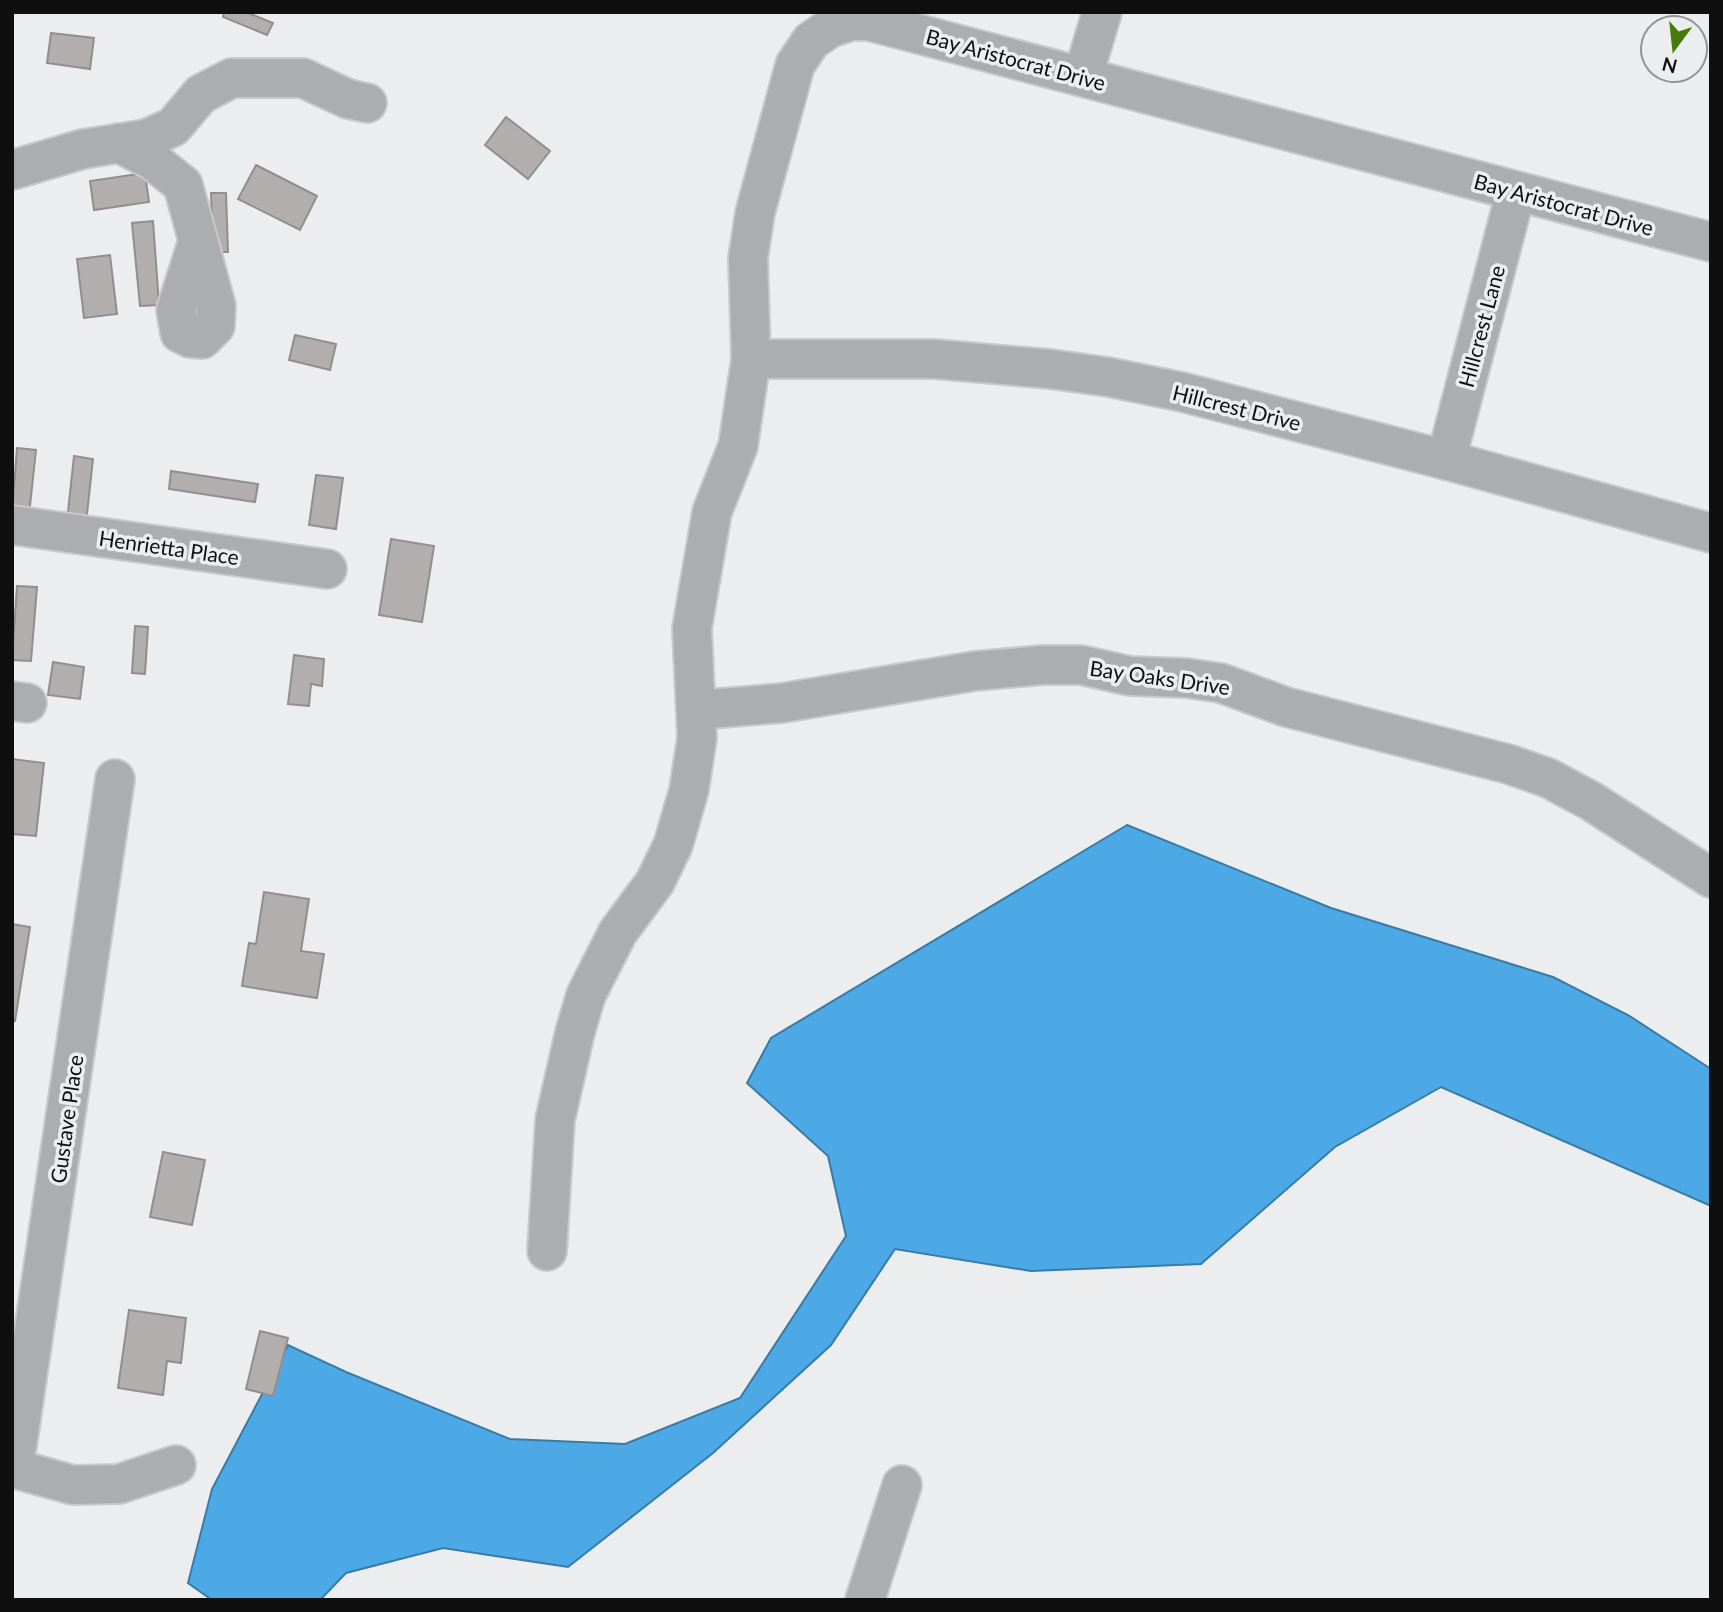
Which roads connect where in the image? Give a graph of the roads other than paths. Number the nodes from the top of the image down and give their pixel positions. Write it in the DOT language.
graph roads {
  1 [pos="1102,12"];
  2 [pos="1083,76"];
  3 [pos="367,103"];
  4 [pos="119,143"];
  5 [pos="12,170"];
  6 [pos="1516,191"];
  7 [pos="198,241"];
  8 [pos="1711,242"];
  9 [pos="751,359"];
  10 [pos="1446,460"];
  11 [pos="12,525"];
  12 [pos="1711,533"];
  13 [pos="327,569"];
  14 [pos="697,710"];
  15 [pos="114,779"];
  16 [pos="1711,878"];
  17 [pos="547,1251"];
  18 [pos="12,1458"];
  19 [pos="176,1465"];
  20 [pos="12,1468"];
  21 [pos="902,1485"];
  22 [pos="865,1600"];
  1 -- 2 [label="street"];
  2 -- 6 [label="street, Bay Aristocrat Drive"];
  2 -- 9 [label="street, Bay Aristocrat Drive"];
  3 -- 4 [label="street"];
  4 -- 5 [label="street"];
  4 -- 7 [label="street"];
  6 -- 8 [label="street, Bay Aristocrat Drive"];
  6 -- 10 [label="street, Hillcrest Lane"];
  9 -- 10 [label="street, Hillcrest Drive"];
  9 -- 14 [label="street, Bay Aristocrat Drive"];
  10 -- 12 [label="street, Hillcrest Drive"];
  11 -- 13 [label="street, Henrietta Place"];
  14 -- 16 [label="street, Bay Oaks Drive"];
  14 -- 17 [label="street, Bay Aristocrat Drive"];
  15 -- 18 [label="street, Gustave Place"];
  19 -- 20 [label="street"];
  21 -- 22 [label="street"];
}
